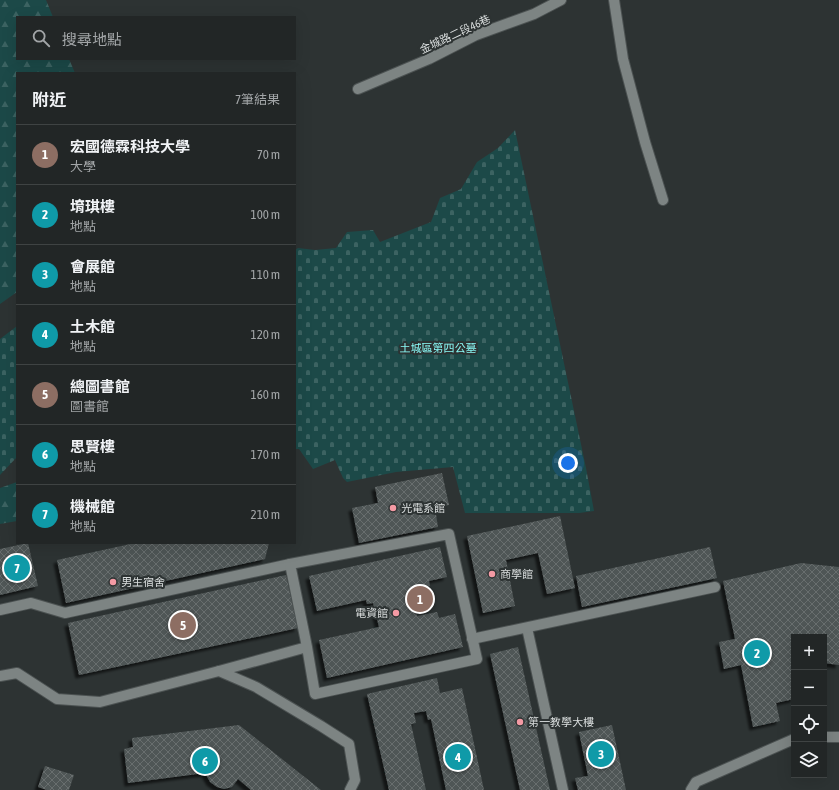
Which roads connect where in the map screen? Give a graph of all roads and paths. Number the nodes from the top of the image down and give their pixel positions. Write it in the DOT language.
graph roads {
  1 [pos="561,0"];
  2 [pos="614,0"];
  3 [pos="358,89"];
  4 [pos="663,200"];
  5 [pos="290,564"];
  6 [pos="715,587"];
  7 [pos="0,610"];
  8 [pos="527,628"];
  9 [pos="472,639"];
  10 [pos="307,647"];
  11 [pos="219,671"];
  12 [pos="0,676"];
  13 [pos="827,737"];
  14 [pos="839,737"];
  15 [pos="791,740"];
  16 [pos="350,790"];
  17 [pos="563,790"];
  18 [pos="691,790"];
  1 -- 3 [label="lane, 金城路二段46巷"];
  2 -- 4 [label="lane"];
  5 -- 7 [label="lane"];
  5 -- 9 [label="lane"];
  5 -- 10 [label="lane"];
  6 -- 8 [label="lane"];
  8 -- 9 [label="lane"];
  8 -- 17 [label="lane"];
  9 -- 10 [label="lane"];
  10 -- 11 [label="lane"];
  11 -- 12 [label="lane"];
  11 -- 16 [label="lane"];
  13 -- 14 [label="lane"];
  15 -- 18 [label="lane"];
}
